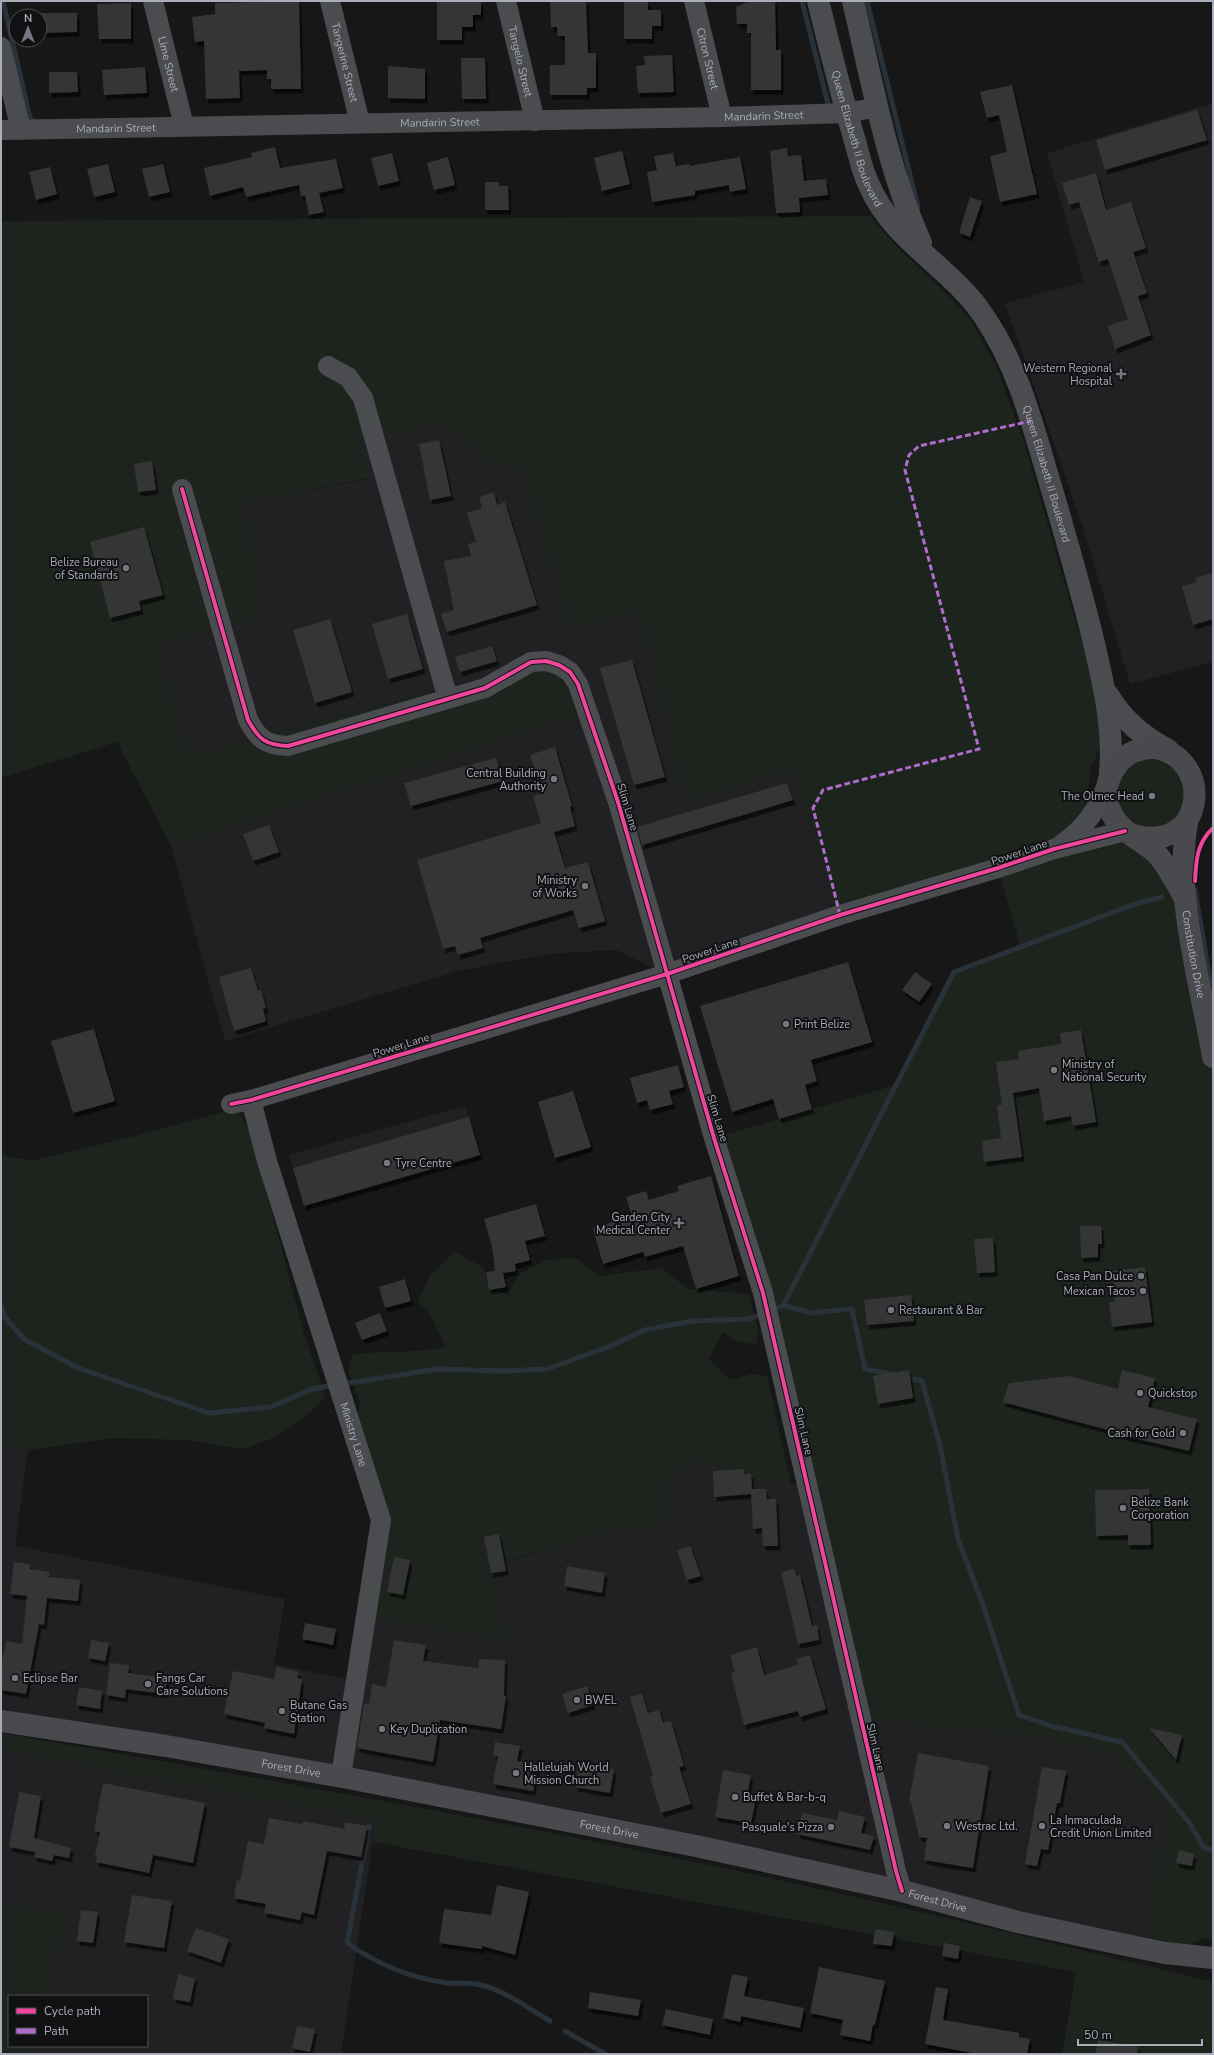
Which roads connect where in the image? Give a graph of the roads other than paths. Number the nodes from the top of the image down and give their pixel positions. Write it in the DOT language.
graph roads {
  1 [pos="153,1"];
  2 [pos="330,1"];
  3 [pos="506,1"];
  4 [pos="694,1"];
  5 [pos="818,1"];
  6 [pos="853,1"];
  7 [pos="1,47"];
  8 [pos="878,107"];
  9 [pos="847,113"];
  10 [pos="722,117"];
  11 [pos="535,121"];
  12 [pos="360,123"];
  13 [pos="184,126"];
  14 [pos="1,130"];
  15 [pos="21,130"];
  16 [pos="928,259"];
  17 [pos="328,366"];
  18 [pos="182,489"];
  19 [pos="1106,693"];
  20 [pos="448,699"];
  21 [pos="1173,753"];
  22 [pos="1212,777"];
  23 [pos="1108,779"];
  24 [pos="1213,808"];
  25 [pos="1189,821"];
  26 [pos="1129,833"];
  27 [pos="1054,849"];
  28 [pos="1184,897"];
  29 [pos="667,974"];
  30 [pos="1213,1057"];
  31 [pos="251,1100"];
  32 [pos="231,1104"];
  33 [pos="1,1721"];
  34 [pos="341,1776"];
  35 [pos="902,1891"];
  36 [pos="1213,1958"];
  1 -- 13 [label="street, Lime Street"];
  2 -- 12 [label="street, Tangerine Street"];
  3 -- 11 [label="street, Tangelo Street"];
  4 -- 10 [label="street, Citron Street"];
  5 -- 9 [label="street, Queen Elizabeth II Boulevard"];
  6 -- 8 [label="street, Queen Elizabeth II Boulevard"];
  7 -- 15 [label="street"];
  8 -- 9 [label="street, Mandarin Street"];
  8 -- 16 [label="street, Queen Elizabeth II Boulevard"];
  9 -- 10 [label="street, Mandarin Street"];
  9 -- 16 [label="street, Queen Elizabeth II Boulevard"];
  10 -- 11 [label="street, Mandarin Street"];
  11 -- 12 [label="street, Mandarin Street"];
  12 -- 13 [label="street, Mandarin Street"];
  13 -- 15 [label="street, Mandarin Street"];
  14 -- 15 [label="street, Mandarin Street"];
  16 -- 19 [label="street, Queen Elizabeth II Boulevard"];
  17 -- 20 [label="street"];
  18 -- 20 [label="street, Slim Lane"];
  19 -- 21 [label="street, Queen Elizabeth II Boulevard"];
  19 -- 23 [label="street, Queen Elizabeth II Boulevard"];
  20 -- 29 [label="street, Slim Lane"];
  21 -- 22 [label="main road"];
  21 -- 23 [label="main road"];
  21 -- 25 [label="main road"];
  23 -- 26 [label="main road"];
  23 -- 27 [label="street, Power Lane"];
  24 -- 25 [label="main road"];
  25 -- 26 [label="main road"];
  25 -- 28 [label="main road, Constitution Drive"];
  26 -- 27 [label="street, Power Lane"];
  26 -- 28 [label="main road, Constitution Drive"];
  27 -- 29 [label="street, Power Lane"];
  28 -- 30 [label="main road, Constitution Drive"];
  29 -- 31 [label="street, Power Lane"];
  29 -- 35 [label="street, Slim Lane"];
  31 -- 32 [label="street, Power Lane"];
  31 -- 34 [label="street, Ministry Lane"];
  33 -- 34 [label="main road, Forest Drive"];
  34 -- 35 [label="main road, Forest Drive"];
  35 -- 36 [label="main road, Forest Drive"];
}
